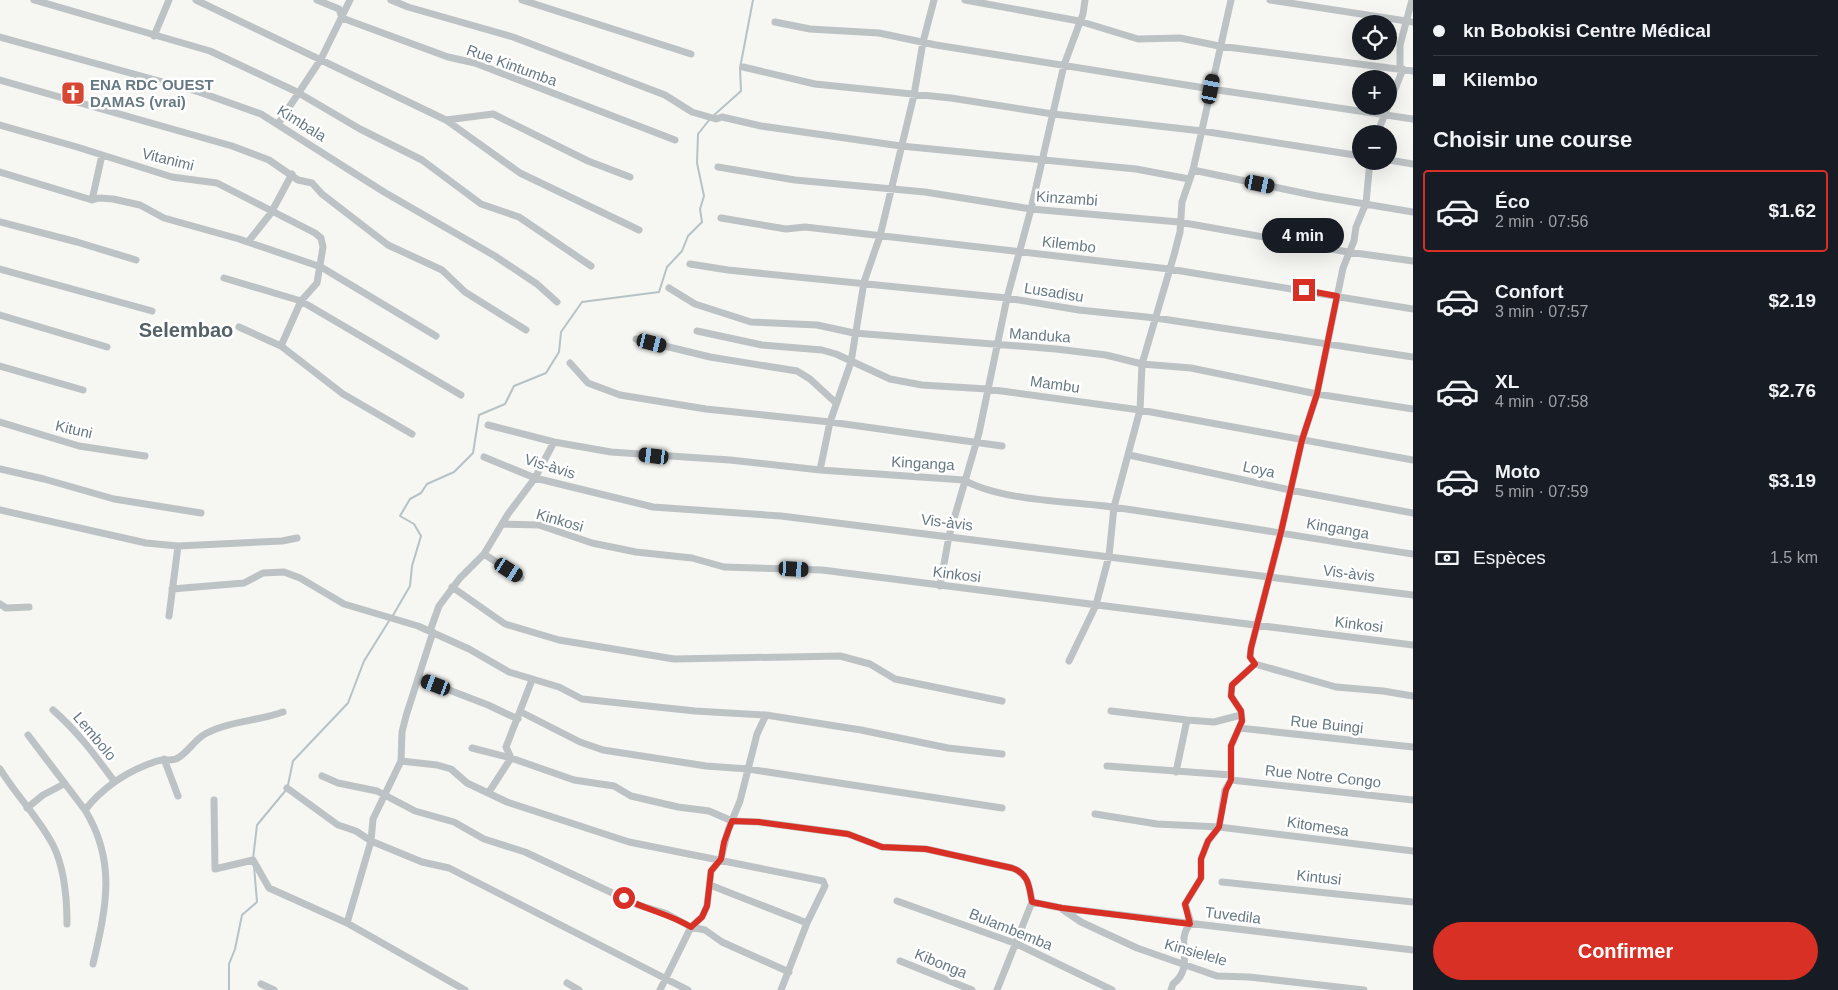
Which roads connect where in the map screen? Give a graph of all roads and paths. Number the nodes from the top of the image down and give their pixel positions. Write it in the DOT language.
graph roads {
  1 [pos="34,0"];
  2 [pos="169,0"];
  3 [pos="196,0"];
  4 [pos="317,0"];
  5 [pos="350,0"];
  6 [pos="392,0"];
  7 [pos="522,0"];
  8 [pos="934,0"];
  9 [pos="965,0"];
  10 [pos="1085,0"];
  11 [pos="1231,0"];
  12 [pos="1270,0"];
  13 [pos="1412,0"];
  14 [pos="342,18"];
  15 [pos="1079,21"];
  16 [pos="1409,21"];
  17 [pos="775,22"];
  18 [pos="154,36"];
  19 [pos="0,37"];
  20 [pos="923,42"];
  21 [pos="1219,46"];
  22 [pos="691,54"];
  23 [pos="321,59"];
  24 [pos="1064,65"];
  25 [pos="743,67"];
  26 [pos="1402,69"];
  27 [pos="1413,70"];
  28 [pos="0,80"];
  29 [pos="1397,82"];
  30 [pos="1211,89"];
  31 [pos="298,92"];
  32 [pos="914,95"];
  33 [pos="1352,110"];
  34 [pos="1053,114"];
  35 [pos="1383,115"];
  36 [pos="1413,119"];
  37 [pos="446,120"];
  38 [pos="278,124"];
  39 [pos="0,125"];
  40 [pos="1379,125"];
  41 [pos="1202,131"];
  42 [pos="675,140"];
  43 [pos="902,146"];
  44 [pos="102,155"];
  45 [pos="1352,155"];
  46 [pos="1042,161"];
  47 [pos="1397,161"];
  48 [pos="1413,164"];
  49 [pos="718,167"];
  50 [pos="1193,170"];
  51 [pos="1369,170"];
  52 [pos="0,172"];
  53 [pos="292,174"];
  54 [pos="630,177"];
  55 [pos="1189,179"];
  56 [pos="891,189"];
  57 [pos="92,200"];
  58 [pos="1366,203"];
  59 [pos="1031,209"];
  60 [pos="1413,212"];
  61 [pos="271,213"];
  62 [pos="721,218"];
  63 [pos="0,222"];
  64 [pos="1179,222"];
  65 [pos="640,230"];
  66 [pos="880,236"];
  67 [pos="248,242"];
  68 [pos="1018,252"];
  69 [pos="1348,252"];
  70 [pos="136,260"];
  71 [pos="1413,261"];
  72 [pos="690,264"];
  73 [pos="591,266"];
  74 [pos="321,267"];
  75 [pos="0,269"];
  76 [pos="1169,269"];
  77 [pos="224,278"];
  78 [pos="864,282"];
  79 [pos="669,288"];
  80 [pos="1337,296"];
  81 [pos="1007,298"];
  82 [pos="301,302"];
  83 [pos="557,302"];
  84 [pos="1413,309"];
  85 [pos="152,312"];
  86 [pos="0,315"];
  87 [pos="1156,318"];
  88 [pos="239,327"];
  89 [pos="526,330"];
  90 [pos="697,331"];
  91 [pos="854,333"];
  92 [pos="436,336"];
  93 [pos="636,339"];
  94 [pos="1327,343"];
  95 [pos="281,346"];
  96 [pos="996,346"];
  97 [pos="106,347"];
  98 [pos="1413,357"];
  99 [pos="851,362"];
  100 [pos="570,363"];
  101 [pos="1142,364"];
  102 [pos="0,366"];
  103 [pos="987,389"];
  104 [pos="84,390"];
  105 [pos="1317,394"];
  106 [pos="460,396"];
  107 [pos="836,403"];
  108 [pos="1140,410"];
  109 [pos="1413,410"];
  110 [pos="0,422"];
  111 [pos="830,422"];
  112 [pos="488,425"];
  113 [pos="412,434"];
  114 [pos="1302,440"];
  115 [pos="554,442"];
  116 [pos="977,442"];
  117 [pos="1002,446"];
  118 [pos="1129,455"];
  119 [pos="144,456"];
  120 [pos="484,457"];
  121 [pos="1413,460"];
  122 [pos="0,469"];
  123 [pos="820,470"];
  124 [pos="536,478"];
  125 [pos="964,480"];
  126 [pos="1290,490"];
  127 [pos="1114,508"];
  128 [pos="0,510"];
  129 [pos="201,513"];
  130 [pos="1413,513"];
  131 [pos="502,524"];
  132 [pos="1281,532"];
  133 [pos="949,536"];
  134 [pos="297,538"];
  135 [pos="178,546"];
  136 [pos="484,554"];
  137 [pos="1413,554"];
  138 [pos="1109,556"];
  139 [pos="1269,577"];
  140 [pos="521,578"];
  141 [pos="940,586"];
  142 [pos="452,588"];
  143 [pos="172,590"];
  144 [pos="1413,595"];
  145 [pos="0,604"];
  146 [pos="1096,605"];
  147 [pos="29,607"];
  148 [pos="169,616"];
  149 [pos="1257,625"];
  150 [pos="432,632"];
  151 [pos="1413,645"];
  152 [pos="1069,660"];
  153 [pos="1255,664"];
  154 [pos="418,678"];
  155 [pos="532,680"];
  156 [pos="1413,696"];
  157 [pos="1002,701"];
  158 [pos="53,710"];
  159 [pos="1111,711"];
  160 [pos="283,712"];
  161 [pos="521,712"];
  162 [pos="766,715"];
  163 [pos="1242,715"];
  164 [pos="518,720"];
  165 [pos="1187,720"];
  166 [pos="1238,728"];
  167 [pos="28,735"];
  168 [pos="1413,747"];
  169 [pos="472,748"];
  170 [pos="1002,754"];
  171 [pos="511,758"];
  172 [pos="164,760"];
  173 [pos="401,761"];
  174 [pos="1107,766"];
  175 [pos="0,769"];
  176 [pos="748,769"];
  177 [pos="1176,772"];
  178 [pos="322,776"];
  179 [pos="1231,777"];
  180 [pos="114,781"];
  181 [pos="64,784"];
  182 [pos="287,788"];
  183 [pos="489,792"];
  184 [pos="385,794"];
  185 [pos="178,796"];
  186 [pos="214,800"];
  187 [pos="1413,800"];
  188 [pos="26,808"];
  189 [pos="1002,808"];
  190 [pos="84,810"];
  191 [pos="1095,814"];
  192 [pos="732,821"];
  193 [pos="1219,827"];
  194 [pos="371,841"];
  195 [pos="1413,851"];
  196 [pos="721,859"];
  197 [pos="1222,882"];
  198 [pos="710,885"];
  199 [pos="897,901"];
  200 [pos="1032,902"];
  201 [pos="1413,902"];
  202 [pos="1062,908"];
  203 [pos="347,923"];
  204 [pos="807,923"];
  205 [pos="67,924"];
  206 [pos="1190,924"];
  207 [pos="691,927"];
  208 [pos="1017,944"];
  209 [pos="1413,950"];
  210 [pos="900,961"];
  211 [pos="94,964"];
  212 [pos="1184,964"];
  213 [pos="789,972"];
  214 [pos="667,979"];
  215 [pos="567,983"];
  216 [pos="261,984"];
  217 [pos="274,990"];
  218 [pos="465,990"];
  219 [pos="579,990"];
  220 [pos="660,990"];
  221 [pos="688,990"];
  222 [pos="781,990"];
  223 [pos="972,990"];
  224 [pos="997,990"];
  225 [pos="1112,990"];
  226 [pos="1171,990"];
  227 [pos="1364,990"];
  1 -- 18 [label="street"];
  2 -- 18 [label="street"];
  3 -- 23 [label="street"];
  4 -- 14 [label="street, Rue Kintumba"];
  5 -- 14 [label="street"];
  6 -- 43 [label="street"];
  7 -- 22 [label="street"];
  8 -- 20 [label="street"];
  9 -- 15 [label="street"];
  10 -- 15 [label="street"];
  11 -- 21 [label="street"];
  12 -- 16 [label="street"];
  13 -- 16 [label="street"];
  14 -- 23 [label="street"];
  14 -- 42 [label="street, Rue Kintumba"];
  15 -- 21 [label="street"];
  15 -- 24 [label="street"];
  16 -- 26 [label="street"];
  17 -- 20 [label="street"];
  18 -- 31 [label="street"];
  19 -- 38 [label="street, Kimbala"];
  20 -- 24 [label="street"];
  20 -- 32 [label="street"];
  21 -- 26 [label="street"];
  21 -- 30 [label="street"];
  23 -- 31 [label="street"];
  23 -- 37 [label="street"];
  24 -- 30 [label="street"];
  24 -- 34 [label="street"];
  25 -- 32 [label="street"];
  26 -- 27 [label="street"];
  26 -- 29 [label="street"];
  28 -- 53 [label="street"];
  30 -- 33 [label="street"];
  30 -- 41 [label="street"];
  31 -- 38 [label="street"];
  31 -- 73 [label="street"];
  32 -- 34 [label="street"];
  32 -- 43 [label="street"];
  34 -- 41 [label="street"];
  34 -- 46 [label="street"];
  35 -- 36 [label="street"];
  35 -- 40 [label="street"];
  37 -- 54 [label="street"];
  37 -- 65 [label="street"];
  38 -- 83 [label="street, Kimbala"];
  39 -- 44 [label="street, Vitanimi"];
  41 -- 45 [label="street"];
  41 -- 50 [label="street"];
  43 -- 46 [label="street"];
  43 -- 56 [label="street"];
  44 -- 57 [label="street"];
  44 -- 61 [label="street, Vitanimi"];
  46 -- 55 [label="street"];
  46 -- 59 [label="street"];
  47 -- 48 [label="street"];
  49 -- 56 [label="street, Kinzambi"];
  50 -- 55 [label="street"];
  50 -- 58 [label="street"];
  51 -- 58 [label="street"];
  52 -- 57 [label="street"];
  53 -- 61 [label="street"];
  53 -- 89 [label="street"];
  55 -- 64 [label="street"];
  56 -- 59 [label="street, Kinzambi"];
  56 -- 66 [label="street"];
  57 -- 67 [label="street"];
  58 -- 60 [label="street"];
  58 -- 69 [label="street"];
  59 -- 64 [label="street, Kinzambi"];
  59 -- 68 [label="street"];
  61 -- 67 [label="street"];
  61 -- 74 [label="street, Vitanimi"];
  62 -- 66 [label="street, Kilembo"];
  63 -- 70 [label="street"];
  64 -- 69 [label="street, Kinzambi"];
  64 -- 76 [label="street"];
  66 -- 68 [label="street, Kilembo"];
  66 -- 78 [label="street"];
  67 -- 74 [label="street"];
  68 -- 76 [label="street, Kilembo"];
  68 -- 81 [label="street"];
  69 -- 71 [label="street, Kinzambi"];
  69 -- 80 [label="street"];
  72 -- 78 [label="street, Lusadisu"];
  74 -- 82 [label="street"];
  74 -- 92 [label="street"];
  75 -- 85 [label="street"];
  76 -- 80 [label="street, Kilembo"];
  76 -- 87 [label="street"];
  77 -- 82 [label="street"];
  78 -- 81 [label="street, Lusadisu"];
  78 -- 91 [label="street"];
  79 -- 91 [label="street, Manduka"];
  80 -- 84 [label="street, Kilembo"];
  80 -- 94 [label="street"];
  81 -- 87 [label="street, Lusadisu"];
  81 -- 96 [label="street"];
  82 -- 95 [label="street"];
  82 -- 106 [label="street"];
  86 -- 97 [label="street"];
  87 -- 94 [label="street, Lusadisu"];
  87 -- 101 [label="street"];
  88 -- 95 [label="street"];
  90 -- 99 [label="street, Mambu"];
  91 -- 96 [label="street, Manduka"];
  91 -- 99 [label="street"];
  93 -- 107 [label="street"];
  94 -- 98 [label="street, Lusadisu"];
  94 -- 105 [label="street"];
  95 -- 113 [label="street"];
  96 -- 101 [label="street, Manduka"];
  96 -- 103 [label="street"];
  99 -- 103 [label="street, Mambu"];
  99 -- 107 [label="street"];
  100 -- 111 [label="street"];
  101 -- 105 [label="street, Manduka"];
  101 -- 108 [label="street"];
  102 -- 104 [label="street"];
  103 -- 108 [label="street, Mambu"];
  103 -- 116 [label="street"];
  105 -- 109 [label="street, Manduka"];
  105 -- 114 [label="street"];
  107 -- 111 [label="street"];
  108 -- 114 [label="street, Mambu"];
  108 -- 118 [label="street"];
  110 -- 119 [label="street, Kituni"];
  111 -- 116 [label="street"];
  111 -- 123 [label="street"];
  112 -- 115 [label="street, Kinganga"];
  114 -- 121 [label="street, Mambu"];
  114 -- 126 [label="street"];
  115 -- 123 [label="street, Kinganga"];
  115 -- 124 [label="street"];
  116 -- 117 [label="street"];
  116 -- 125 [label="street"];
  118 -- 126 [label="street, Loya"];
  118 -- 127 [label="street"];
  120 -- 124 [label="street, Vis-àvis"];
  122 -- 129 [label="street"];
  123 -- 125 [label="street, Kinganga"];
  124 -- 131 [label="street"];
  124 -- 133 [label="street, Vis-àvis"];
  125 -- 127 [label="street, Kinganga"];
  125 -- 133 [label="street"];
  126 -- 130 [label="street, Loya"];
  126 -- 132 [label="street"];
  127 -- 132 [label="street, Kinganga"];
  127 -- 138 [label="street"];
  128 -- 135 [label="street"];
  131 -- 136 [label="street"];
  131 -- 141 [label="street, Kinkosi"];
  132 -- 137 [label="street, Kinganga"];
  132 -- 139 [label="street"];
  133 -- 138 [label="street, Vis-àvis"];
  133 -- 141 [label="street"];
  134 -- 135 [label="street"];
  135 -- 143 [label="street"];
  136 -- 140 [label="street"];
  136 -- 142 [label="street"];
  138 -- 139 [label="street, Vis-àvis"];
  138 -- 146 [label="street"];
  139 -- 144 [label="street, Vis-àvis"];
  139 -- 149 [label="street"];
  141 -- 146 [label="street, Kinkosi"];
  142 -- 150 [label="street"];
  142 -- 157 [label="street"];
  143 -- 148 [label="street"];
  143 -- 150 [label="street"];
  145 -- 147 [label="street"];
  146 -- 149 [label="street, Kinkosi"];
  146 -- 152 [label="street"];
  149 -- 151 [label="street, Kinkosi"];
  149 -- 153 [label="street"];
  150 -- 154 [label="street"];
  150 -- 155 [label="street"];
  153 -- 156 [label="street"];
  153 -- 163 [label="street"];
  154 -- 164 [label="street"];
  154 -- 173 [label="street"];
  155 -- 161 [label="street"];
  155 -- 162 [label="street"];
  158 -- 180 [label="street, Lembolo"];
  159 -- 165 [label="street"];
  160 -- 172 [label="street"];
  161 -- 164 [label="street"];
  161 -- 176 [label="street"];
  162 -- 170 [label="street"];
  162 -- 176 [label="street"];
  163 -- 165 [label="street"];
  163 -- 166 [label="street"];
  164 -- 171 [label="street"];
  165 -- 177 [label="street"];
  166 -- 168 [label="street, Rue Buingi"];
  166 -- 179 [label="street"];
  167 -- 181 [label="street"];
  169 -- 171 [label="street"];
  171 -- 183 [label="street"];
  171 -- 192 [label="street"];
  172 -- 180 [label="street"];
  172 -- 185 [label="street"];
  173 -- 183 [label="street"];
  173 -- 184 [label="street"];
  174 -- 177 [label="street, Rue Notre Congo"];
  175 -- 188 [label="street"];
  176 -- 189 [label="street"];
  176 -- 192 [label="street"];
  177 -- 179 [label="street, Rue Notre Congo"];
  178 -- 184 [label="street"];
  179 -- 187 [label="street, Rue Notre Congo"];
  179 -- 193 [label="street"];
  180 -- 190 [label="street"];
  181 -- 188 [label="street"];
  181 -- 190 [label="street"];
  182 -- 194 [label="street"];
  183 -- 196 [label="street"];
  184 -- 194 [label="street"];
  184 -- 207 [label="street"];
  186 -- 203 [label="street"];
  188 -- 205 [label="street"];
  190 -- 211 [label="street"];
  191 -- 193 [label="street, Kitomesa"];
  192 -- 196 [label="street"];
  192 -- 200 [label="street"];
  193 -- 195 [label="street, Kitomesa"];
  193 -- 206 [label="street"];
  194 -- 203 [label="street"];
  194 -- 214 [label="street"];
  196 -- 198 [label="street"];
  196 -- 204 [label="street"];
  197 -- 201 [label="street, Kintusi"];
  198 -- 204 [label="street"];
  198 -- 207 [label="street"];
  199 -- 208 [label="street, Bulambemba"];
  200 -- 202 [label="street, Tuvedila"];
  200 -- 208 [label="street"];
  202 -- 206 [label="street, Tuvedila"];
  202 -- 212 [label="street, Kinsielele"];
  203 -- 218 [label="street"];
  204 -- 213 [label="street"];
  206 -- 209 [label="street, Tuvedila"];
  206 -- 212 [label="street"];
  207 -- 213 [label="street"];
  207 -- 214 [label="street"];
  208 -- 224 [label="street"];
  208 -- 225 [label="street, Bulambemba"];
  210 -- 223 [label="street, Kibonga"];
  212 -- 226 [label="street"];
  212 -- 227 [label="street, Kinsielele"];
  213 -- 222 [label="street"];
  214 -- 220 [label="street"];
  214 -- 221 [label="street"];
  215 -- 219 [label="street"];
  216 -- 217 [label="street"];
}
